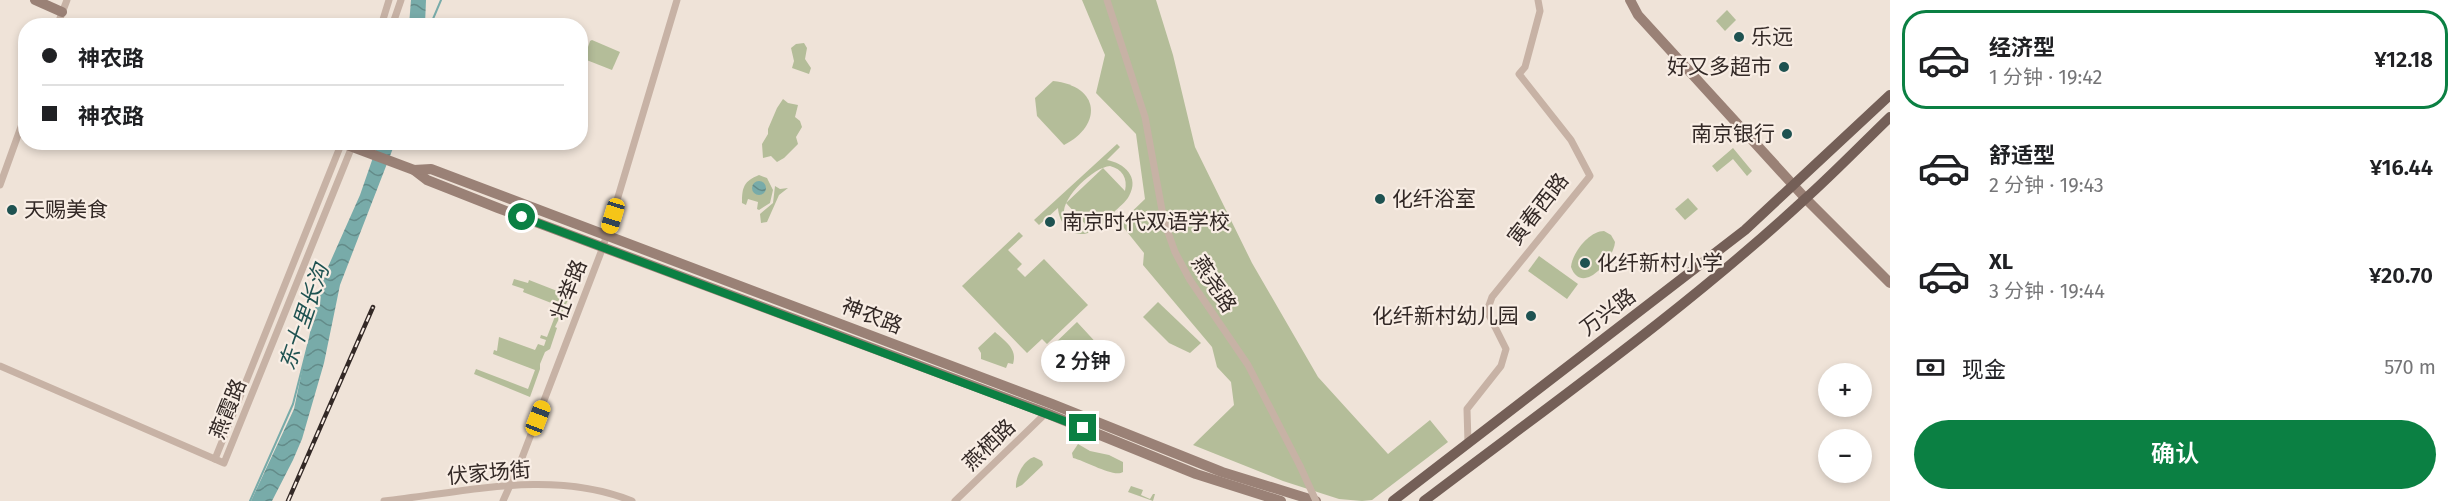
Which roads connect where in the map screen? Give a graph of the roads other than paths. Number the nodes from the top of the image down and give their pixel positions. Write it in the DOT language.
graph roads {
  1 [pos="35,0"];
  2 [pos="66,0"];
  3 [pos="389,0"];
  4 [pos="401,0"];
  5 [pos="677,0"];
  6 [pos="1107,0"];
  7 [pos="1538,0"];
  8 [pos="1630,0"];
  9 [pos="62,12"];
  10 [pos="60,18"];
  11 [pos="383,18"];
  12 [pos="395,18"];
  13 [pos="1890,95"];
  14 [pos="1890,117"];
  15 [pos="18,135"];
  16 [pos="345,150"];
  17 [pos="346,150"];
  18 [pos="362,150"];
  19 [pos="0,185"];
  20 [pos="1794,186"];
  21 [pos="1806,199"];
  22 [pos="605,242"];
  23 [pos="1890,283"];
  24 [pos="0,366"];
  25 [pos="1046,413"];
  26 [pos="1468,443"];
  27 [pos="215,459"];
  28 [pos="510,484"];
  29 [pos="384,501"];
  30 [pos="503,501"];
  31 [pos="632,501"];
  32 [pos="956,501"];
  33 [pos="1281,501"];
  34 [pos="1316,501"];
  35 [pos="1393,501"];
  36 [pos="1424,501"];
  1 -- 9 [label="street"];
  2 -- 9 [label="street"];
  3 -- 11 [label="street"];
  4 -- 12 [label="street"];
  5 -- 22 [label="street, 壮举路"];
  6 -- 34 [label="street, 燕尧路, bridge"];
  7 -- 26 [label="street, 寅春西路"];
  8 -- 20 [label="street"];
  9 -- 10 [label="street"];
  13 -- 20 [label="main road, 万兴路"];
  14 -- 21 [label="main road, 万兴路"];
  15 -- 19 [label="street"];
  16 -- 27 [label="street, 燕霞路"];
  17 -- 27 [label="street, 燕霞路"];
  18 -- 22 [label="street, 神农路"];
  20 -- 21 [label="street"];
  20 -- 26 [label="main road, 万兴路"];
  21 -- 23 [label="street"];
  21 -- 36 [label="main road, 万兴路"];
  22 -- 25 [label="street, 神农路"];
  22 -- 28 [label="street, 壮举路"];
  22 -- 34 [label="street, 神农路"];
  24 -- 27 [label="street"];
  25 -- 32 [label="street, 燕栖路"];
  25 -- 33 [label="street, 神农路"];
  26 -- 35 [label="main road, 万兴路"];
  28 -- 29 [label="street, 伏家场街"];
  28 -- 30 [label="street, 壮举路"];
  28 -- 31 [label="street, 伏家场街"];
}
